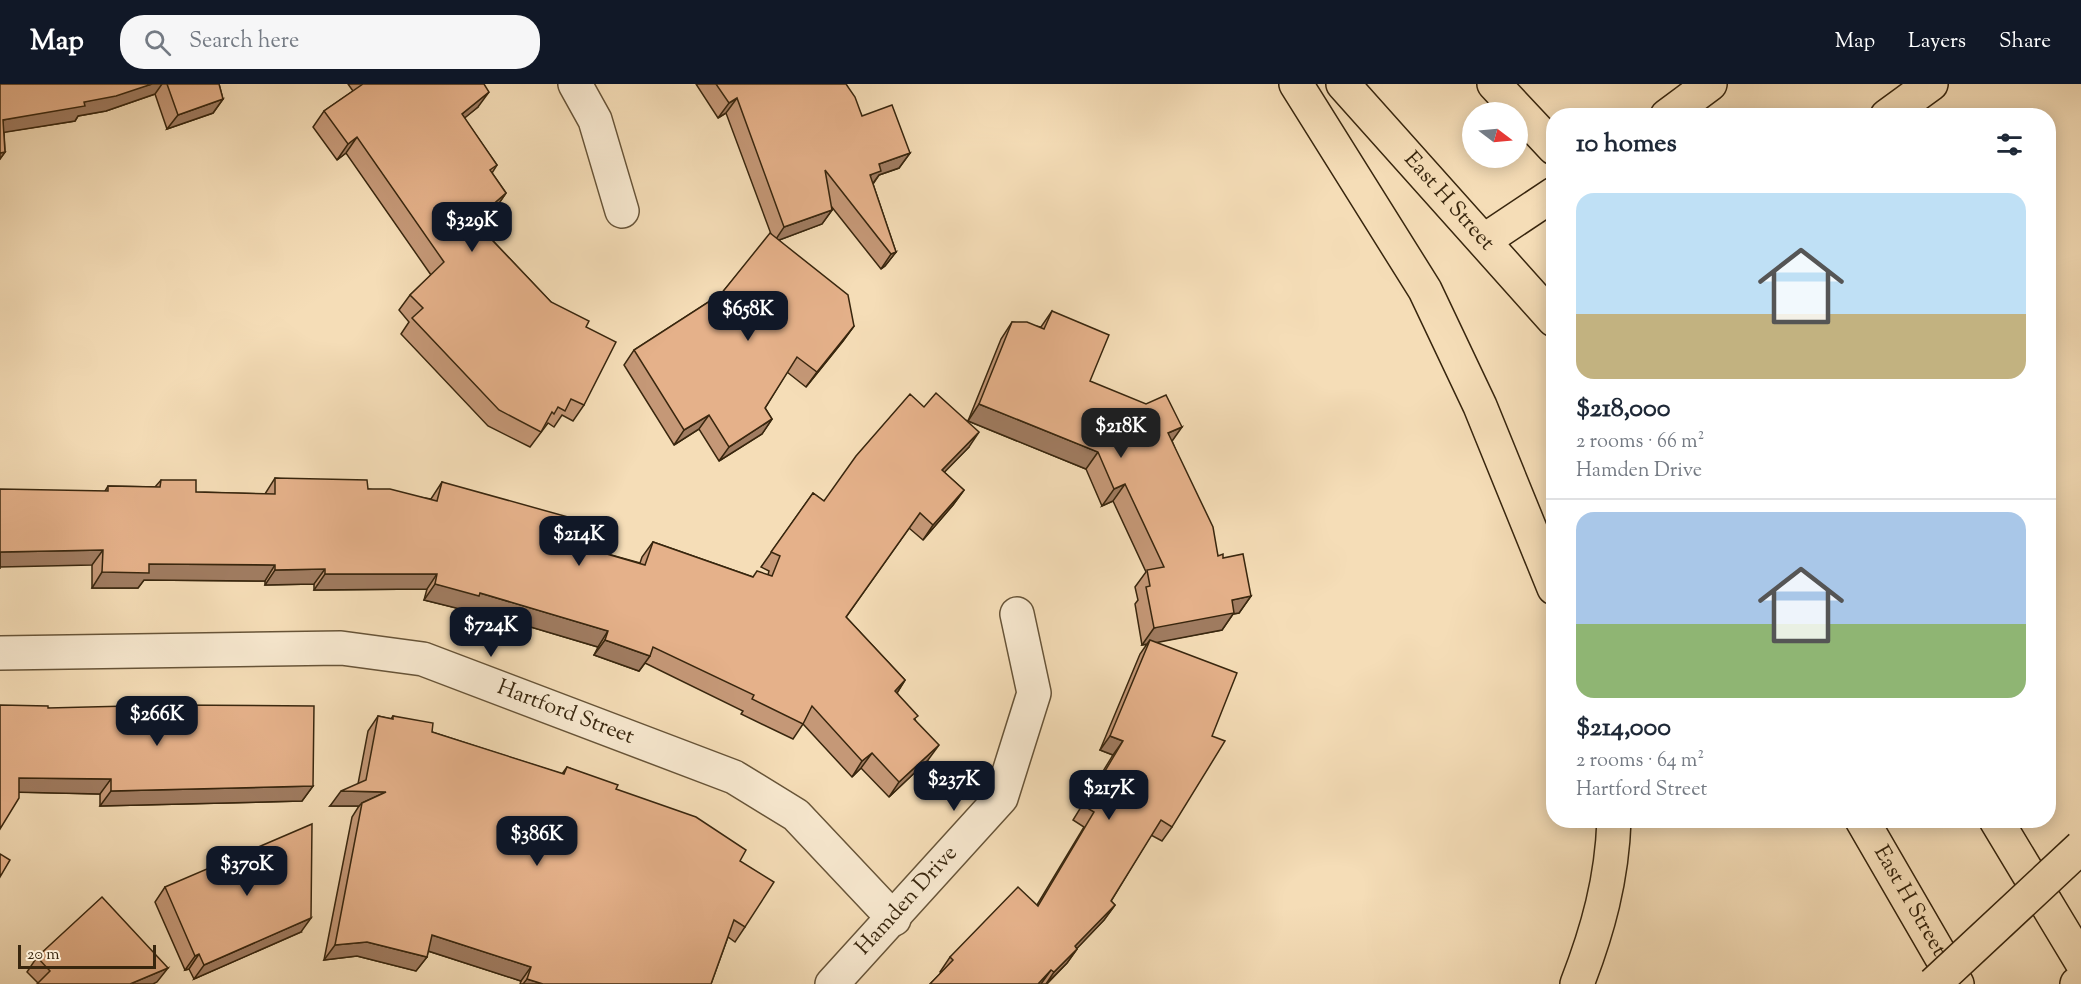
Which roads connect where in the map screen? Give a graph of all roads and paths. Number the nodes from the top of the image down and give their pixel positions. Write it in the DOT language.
graph roads {
  1 [pos="575,84"];
  2 [pos="1296,84"];
  3 [pos="1343,84"];
  4 [pos="1494,84"];
  5 [pos="1710,84"];
  6 [pos="1931,84"];
  7 [pos="1678,108"];
  8 [pos="1898,108"];
  9 [pos="1546,139"];
  10 [pos="1546,199"];
  11 [pos="622,211"];
  12 [pos="1485,240"];
  13 [pos="1546,311"];
  14 [pos="1546,568"];
  15 [pos="1017,614"];
  16 [pos="0,653"];
  17 [pos="1614,828"];
  18 [pos="1867,828"];
  19 [pos="2001,828"];
  20 [pos="2081,847"];
  21 [pos="894,919"];
  22 [pos="2081,961"];
  23 [pos="2081,981"];
  24 [pos="831,984"];
  25 [pos="1577,984"];
  26 [pos="1934,984"];
  27 [pos="1957,984"];
  28 [pos="2077,984"];
  1 -- 11 [label="street"];
  2 -- 14 [label="main road"];
  3 -- 12 [label="main road, East H Street"];
  4 -- 9 [label="main road"];
  5 -- 7 [label="main road"];
  6 -- 8 [label="main road"];
  10 -- 12 [label="main road"];
  12 -- 13 [label="main road, East H Street"];
  15 -- 21 [label="street, Hamden Drive"];
  16 -- 21 [label="street, Hartford Street"];
  17 -- 25 [label="main road"];
  18 -- 27 [label="main road, East H Street"];
  19 -- 22 [label="main road"];
  20 -- 26 [label="main road, bridge"];
  21 -- 24 [label="street, Hamden Drive"];
  23 -- 28 [label="main road"];
}
